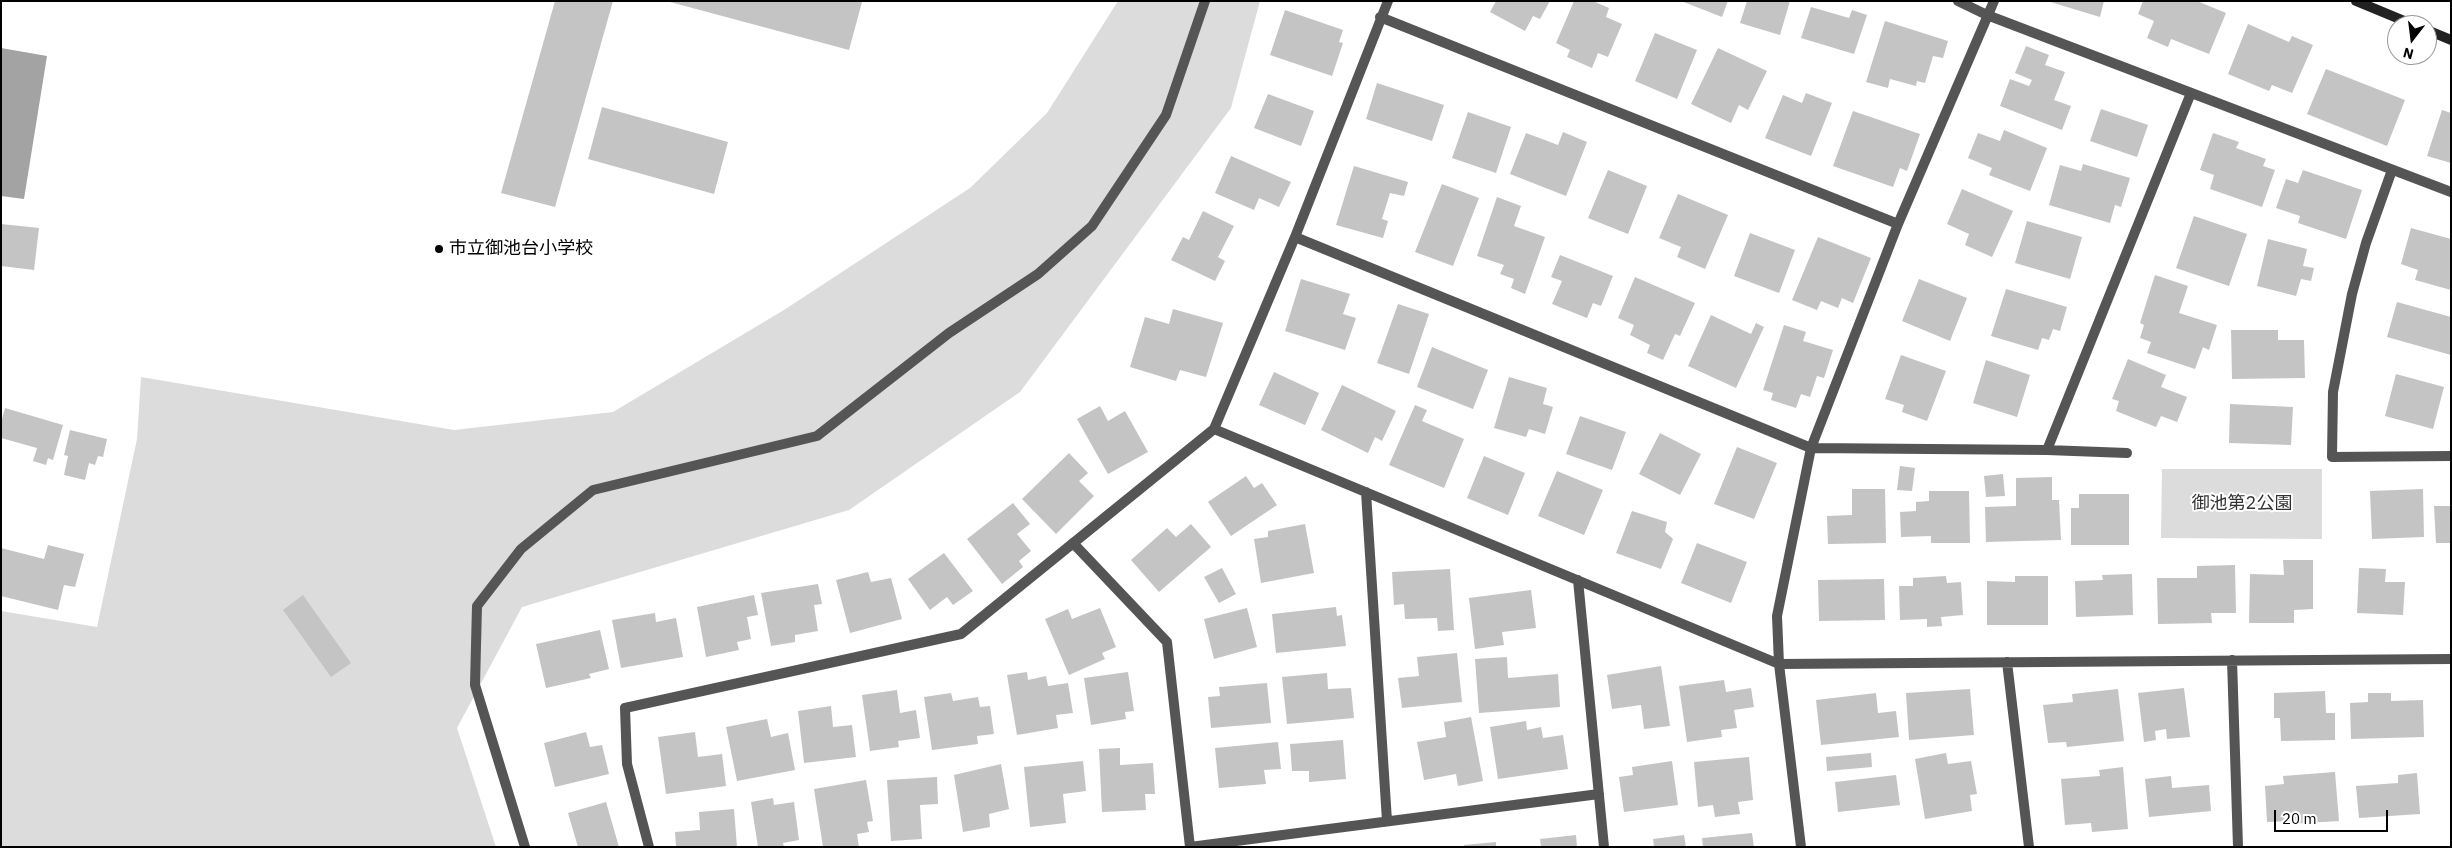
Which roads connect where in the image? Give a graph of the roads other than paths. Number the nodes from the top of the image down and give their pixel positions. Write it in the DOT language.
graph roads {
  1 [pos="1205,1"];
  2 [pos="1388,1"];
  3 [pos="1958,1"];
  4 [pos="1994,1"];
  5 [pos="2356,1"];
  6 [pos="1987,15"];
  7 [pos="2390,15"];
  8 [pos="1380,17"];
  9 [pos="2437,34"];
  10 [pos="2451,40"];
  11 [pos="2191,93"];
  12 [pos="2392,170"];
  13 [pos="2451,192"];
  14 [pos="1898,224"];
  15 [pos="1295,237"];
  16 [pos="1214,429"];
  17 [pos="1811,448"];
  18 [pos="2047,450"];
  19 [pos="2127,453"];
  20 [pos="2451,456"];
  21 [pos="1366,492"];
  22 [pos="1073,543"];
  23 [pos="1578,580"];
  24 [pos="2451,659"];
  25 [pos="2232,660"];
  26 [pos="2007,662"];
  27 [pos="1780,664"];
  28 [pos="1599,794"];
  29 [pos="1387,822"];
  30 [pos="525,847"];
  31 [pos="649,847"];
  32 [pos="1604,847"];
  33 [pos="1801,847"];
  34 [pos="2029,847"];
  35 [pos="2238,847"];
  1 -- 30 [label="street"];
  2 -- 8 [label="street"];
  3 -- 6 [label="street"];
  4 -- 6 [label="street"];
  5 -- 7 [label="street"];
  6 -- 11 [label="street"];
  6 -- 14 [label="street"];
  8 -- 14 [label="street"];
  8 -- 15 [label="street"];
  9 -- 10 [label="street"];
  11 -- 12 [label="street"];
  11 -- 18 [label="street"];
  12 -- 13 [label="street"];
  12 -- 20 [label="street"];
  14 -- 17 [label="street"];
  15 -- 16 [label="street"];
  15 -- 17 [label="street"];
  16 -- 21 [label="street"];
  16 -- 22 [label="street"];
  17 -- 18 [label="street"];
  17 -- 27 [label="street"];
  18 -- 19 [label="street"];
  21 -- 23 [label="street"];
  21 -- 29 [label="street"];
  22 -- 29 [label="street"];
  22 -- 31 [label="street"];
  23 -- 27 [label="street"];
  23 -- 28 [label="street"];
  24 -- 25 [label="street"];
  25 -- 26 [label="street"];
  25 -- 35 [label="street"];
  26 -- 27 [label="street"];
  26 -- 34 [label="street"];
  27 -- 33 [label="street"];
  28 -- 29 [label="street"];
  28 -- 32 [label="street"];
}
